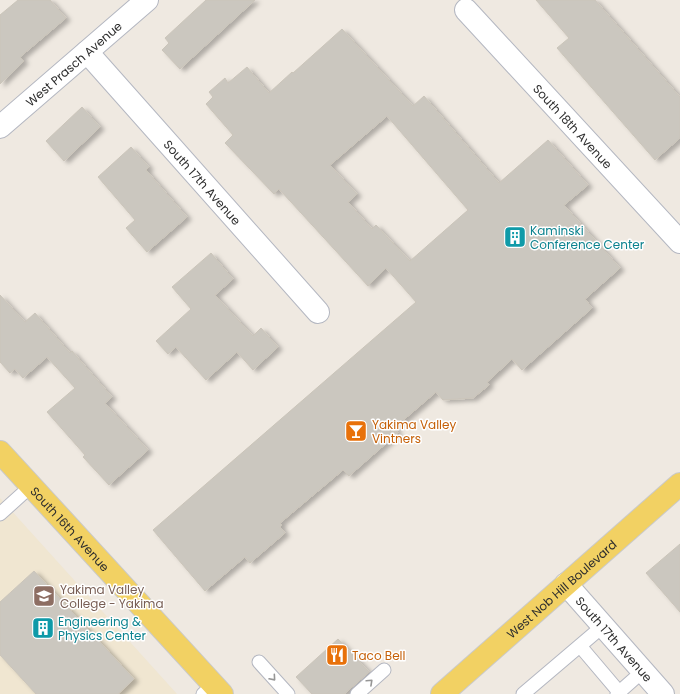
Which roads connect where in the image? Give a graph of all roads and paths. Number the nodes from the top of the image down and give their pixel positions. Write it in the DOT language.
graph roads {
  1 [pos="146,0"];
  2 [pos="466,10"];
  3 [pos="87,52"];
  4 [pos="0,127"];
  5 [pos="680,242"];
  6 [pos="318,312"];
  7 [pos="0,452"];
  8 [pos="680,484"];
  9 [pos="31,486"];
  10 [pos="0,514"];
  11 [pos="566,584"];
  12 [pos="603,626"];
  13 [pos="580,646"];
  14 [pos="259,662"];
  15 [pos="384,670"];
  16 [pos="643,671"];
  17 [pos="213,691"];
  18 [pos="618,693"];
  19 [pos="288,694"];
  20 [pos="357,694"];
  21 [pos="442,694"];
  22 [pos="523,694"];
  23 [pos="663,694"];
  1 -- 3 [label="street, West Prasch Avenue"];
  2 -- 5 [label="street, South 18th Avenue"];
  3 -- 4 [label="street, West Prasch Avenue"];
  3 -- 6 [label="street, South 17th Avenue"];
  7 -- 9 [label="main road, South 16th Avenue"];
  8 -- 11 [label="main road, West Nob Hill Boulevard"];
  9 -- 10 [label="lane"];
  9 -- 17 [label="main road, South 16th Avenue"];
  11 -- 12 [label="street, South 17th Avenue"];
  11 -- 21 [label="main road, West Nob Hill Boulevard"];
  12 -- 13 [label="lane"];
  12 -- 16 [label="street, South 17th Avenue"];
  13 -- 18 [label="lane"];
  13 -- 22 [label="lane"];
  14 -- 19 [label="lane, one-way"];
  20 -- 15 [label="lane, one-way"];
  16 -- 18 [label="lane"];
  16 -- 23 [label="street, South 17th Avenue"];
}
